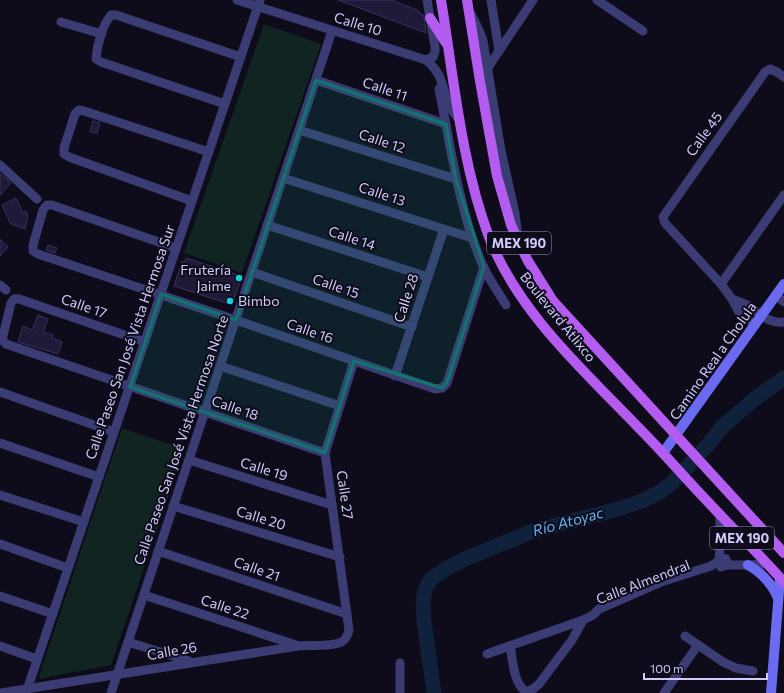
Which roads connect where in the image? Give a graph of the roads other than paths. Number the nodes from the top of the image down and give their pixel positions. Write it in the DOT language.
graph roads {
  1 [pos="237,0"];
  2 [pos="427,0"];
  3 [pos="441,0"];
  4 [pos="467,0"];
  5 [pos="491,0"];
  6 [pos="533,0"];
  7 [pos="597,0"];
  8 [pos="259,4"];
  9 [pos="470,12"];
  10 [pos="430,18"];
  11 [pos="62,22"];
  12 [pos="332,31"];
  13 [pos="643,31"];
  14 [pos="102,34"];
  15 [pos="449,47"];
  16 [pos="499,51"];
  17 [pos="241,57"];
  18 [pos="426,60"];
  19 [pos="488,69"];
  20 [pos="784,78"];
  21 [pos="316,80"];
  22 [pos="225,104"];
  23 [pos="460,121"];
  24 [pos="446,124"];
  25 [pos="299,130"];
  26 [pos="209,152"];
  27 [pos="0,165"];
  28 [pos="283,178"];
  29 [pos="456,179"];
  30 [pos="784,195"];
  31 [pos="37,199"];
  32 [pos="192,201"];
  33 [pos="267,225"];
  34 [pos="444,229"];
  35 [pos="472,238"];
  36 [pos="519,243"];
  37 [pos="176,248"];
  38 [pos="484,267"];
  39 [pos="252,272"];
  40 [pos="428,277"];
  41 [pos="721,284"];
  42 [pos="784,284"];
  43 [pos="161,294"];
  44 [pos="780,299"];
  45 [pos="506,305"];
  46 [pos="236,320"];
  47 [pos="758,320"];
  48 [pos="784,322"];
  49 [pos="412,327"];
  50 [pos="2,340"];
  51 [pos="145,342"];
  52 [pos="354,361"];
  53 [pos="220,366"];
  54 [pos="395,376"];
  55 [pos="130,387"];
  56 [pos="0,392"];
  57 [pos="340,406"];
  58 [pos="205,412"];
  59 [pos="114,432"];
  60 [pos="676,436"];
  61 [pos="0,443"];
  62 [pos="325,453"];
  63 [pos="663,453"];
  64 [pos="189,460"];
  65 [pos="99,477"];
  66 [pos="0,495"];
  67 [pos="332,505"];
  68 [pos="174,506"];
  69 [pos="720,514"];
  70 [pos="84,522"];
  71 [pos="0,544"];
  72 [pos="158,551"];
  73 [pos="784,553"];
  74 [pos="340,557"];
  75 [pos="722,563"];
  76 [pos="766,564"];
  77 [pos="748,565"];
  78 [pos="68,568"];
  79 [pos="782,580"];
  80 [pos="144,595"];
  81 [pos="0,596"];
  82 [pos="778,599"];
  83 [pos="53,614"];
  84 [pos="347,614"];
  85 [pos="583,620"];
  86 [pos="685,636"];
  87 [pos="347,637"];
  88 [pos="128,642"];
  89 [pos="0,646"];
  90 [pos="298,646"];
  91 [pos="510,646"];
  92 [pos="698,646"];
  93 [pos="487,654"];
  94 [pos="38,659"];
  95 [pos="192,662"];
  96 [pos="400,663"];
  97 [pos="753,672"];
  98 [pos="117,675"];
  99 [pos="27,691"];
  100 [pos="526,692"];
  101 [pos="0,693"];
  102 [pos="111,693"];
  103 [pos="400,693"];
  104 [pos="664,693"];
  105 [pos="771,693"];
  1 -- 8 [label="street, Calle 10"];
  2 -- 10 [label="street"];
  3 -- 15 [label="main road, Boulevard Atlixco / MEX 190"];
  4 -- 9 [label="main road, Boulevard Atlixco / MEX 190"];
  5 -- 16 [label="street"];
  6 -- 16 [label="street"];
  7 -- 13 [label="street"];
  8 -- 12 [label="street, Calle 10"];
  8 -- 17 [label="street, Calle Paseo San José Vista Hermosa Sur"];
  9 -- 19 [label="street"];
  9 -- 36 [label="main road, Boulevard Atlixco / MEX 190"];
  10 -- 15 [label="main road"];
  10 -- 18 [label="street"];
  11 -- 14 [label="street"];
  12 -- 18 [label="street, Calle 10"];
  12 -- 21 [label="street, Calle Paseo San José Vista Hermosa Norte"];
  14 -- 17 [label="street"];
  14 -- 22 [label="street"];
  15 -- 23 [label="main road, Boulevard Atlixco / MEX 190"];
  16 -- 19 [label="street"];
  17 -- 22 [label="street, Calle Paseo San José Vista Hermosa Sur"];
  18 -- 23 [label="street"];
  18 -- 24 [label="street"];
  19 -- 36 [label="street"];
  20 -- 41 [label="street, Calle 45"];
  21 -- 24 [label="street, Calle 11"];
  21 -- 25 [label="street, Calle Paseo San José Vista Hermosa Norte"];
  22 -- 26 [label="street, Calle Paseo San José Vista Hermosa Sur"];
  23 -- 63 [label="main road, Boulevard Atlixco / MEX 190"];
  24 -- 29 [label="street"];
  25 -- 28 [label="street, Calle Paseo San José Vista Hermosa Norte"];
  25 -- 29 [label="street, Calle 12"];
  26 -- 32 [label="street, Calle Paseo San José Vista Hermosa Sur"];
  26 -- 32 [label="street"];
  27 -- 31 [label="street"];
  28 -- 33 [label="street, Calle Paseo San José Vista Hermosa Norte"];
  28 -- 34 [label="street, Calle 13"];
  29 -- 35 [label="street"];
  30 -- 41 [label="street"];
  32 -- 37 [label="street, Calle Paseo San José Vista Hermosa Sur"];
  33 -- 39 [label="street, Calle Paseo San José Vista Hermosa Norte"];
  33 -- 40 [label="street, Calle 14"];
  34 -- 35 [label="street, Calle 13"];
  34 -- 40 [label="street, Calle 28"];
  35 -- 38 [label="street"];
  36 -- 60 [label="main road, Boulevard Atlixco / MEX 190"];
  37 -- 43 [label="street, Calle Paseo San José Vista Hermosa Sur"];
  37 -- 43 [label="street, Calle 16"];
  38 -- 45 [label="street"];
  38 -- 54 [label="street, Calle 16"];
  39 -- 46 [label="street, Calle Paseo San José Vista Hermosa Norte"];
  39 -- 49 [label="street, Calle 15"];
  40 -- 49 [label="street, Calle 28"];
  41 -- 47 [label="street"];
  42 -- 44 [label="main road, Camino Real a Cholula"];
  43 -- 46 [label="street, Calle 16"];
  43 -- 51 [label="street, Calle Paseo San José Vista Hermosa Sur"];
  44 -- 47 [label="main road, Camino Real a Cholula"];
  46 -- 52 [label="street, Calle 16"];
  46 -- 53 [label="street, Calle Paseo San José Vista Hermosa Norte"];
  47 -- 48 [label="street"];
  47 -- 60 [label="main road, Camino Real a Cholula"];
  49 -- 54 [label="street, Calle 28"];
  50 -- 51 [label="street, Calle 17"];
  50 -- 55 [label="street, Calle 18"];
  51 -- 55 [label="street, Calle Paseo San José Vista Hermosa Sur"];
  52 -- 54 [label="street, Calle 16"];
  52 -- 57 [label="street, Calle 27"];
  53 -- 57 [label="street"];
  53 -- 58 [label="street, Calle Paseo San José Vista Hermosa Norte"];
  55 -- 58 [label="street, Calle 18"];
  55 -- 59 [label="street, Calle Paseo San José Vista Hermosa Sur"];
  56 -- 59 [label="street"];
  57 -- 62 [label="street, Calle 27"];
  58 -- 62 [label="street, Calle 18"];
  58 -- 64 [label="street, Calle Paseo San José Vista Hermosa Norte"];
  59 -- 65 [label="street, Calle Paseo San José Vista Hermosa Sur"];
  60 -- 63 [label="main road, Camino Real a Cholula"];
  60 -- 73 [label="main road, Boulevard Atlixco / MEX 190"];
  61 -- 65 [label="street"];
  62 -- 67 [label="street, Calle 27"];
  63 -- 69 [label="main road, Boulevard Atlixco / MEX 190"];
  64 -- 67 [label="street, Calle 19"];
  64 -- 68 [label="street, Calle Paseo San José Vista Hermosa Norte"];
  65 -- 70 [label="street, Calle Paseo San José Vista Hermosa Sur"];
  66 -- 70 [label="street"];
  67 -- 74 [label="street, Calle 27"];
  68 -- 72 [label="street, Calle Paseo San José Vista Hermosa Norte"];
  68 -- 74 [label="street, Calle 20"];
  69 -- 75 [label="street"];
  69 -- 76 [label="main road, Boulevard Atlixco / MEX 190"];
  70 -- 78 [label="street, Calle Paseo San José Vista Hermosa Sur"];
  71 -- 78 [label="street"];
  72 -- 80 [label="street, Calle Paseo San José Vista Hermosa Norte"];
  72 -- 84 [label="street, Calle 21"];
  74 -- 84 [label="street, Calle 27"];
  75 -- 77 [label="street, Calle Almendral"];
  75 -- 85 [label="street, Calle Almendral"];
  76 -- 77 [label="street, Calle Almendral"];
  76 -- 79 [label="main road, Boulevard Atlixco / MEX 190"];
  77 -- 82 [label="main road"];
  78 -- 83 [label="street, Calle Paseo San José Vista Hermosa Sur"];
  79 -- 82 [label="main road"];
  80 -- 88 [label="street, Calle Paseo San José Vista Hermosa Norte"];
  80 -- 90 [label="street, Calle 22"];
  81 -- 83 [label="street"];
  82 -- 105 [label="main road"];
  83 -- 94 [label="street, Calle Paseo San José Vista Hermosa Sur"];
  84 -- 87 [label="street, Calle 27"];
  85 -- 91 [label="street, Calle Almendral"];
  85 -- 100 [label="street"];
  86 -- 92 [label="street"];
  87 -- 90 [label="street, Calle 26"];
  88 -- 95 [label="street"];
  88 -- 98 [label="street, Calle Paseo San José Vista Hermosa Norte"];
  89 -- 94 [label="street"];
  90 -- 95 [label="street, Calle 26"];
  91 -- 93 [label="street, Calle Almendral"];
  91 -- 100 [label="street"];
  92 -- 97 [label="street"];
  92 -- 104 [label="street"];
  94 -- 99 [label="street, Calle Paseo San José Vista Hermosa Sur"];
  95 -- 98 [label="street, Calle 26"];
  96 -- 103 [label="street"];
  98 -- 99 [label="street, Calle 26"];
  98 -- 102 [label="street, Calle Paseo San José Vista Hermosa Norte"];
  99 -- 101 [label="street, Calle 26"];
}
